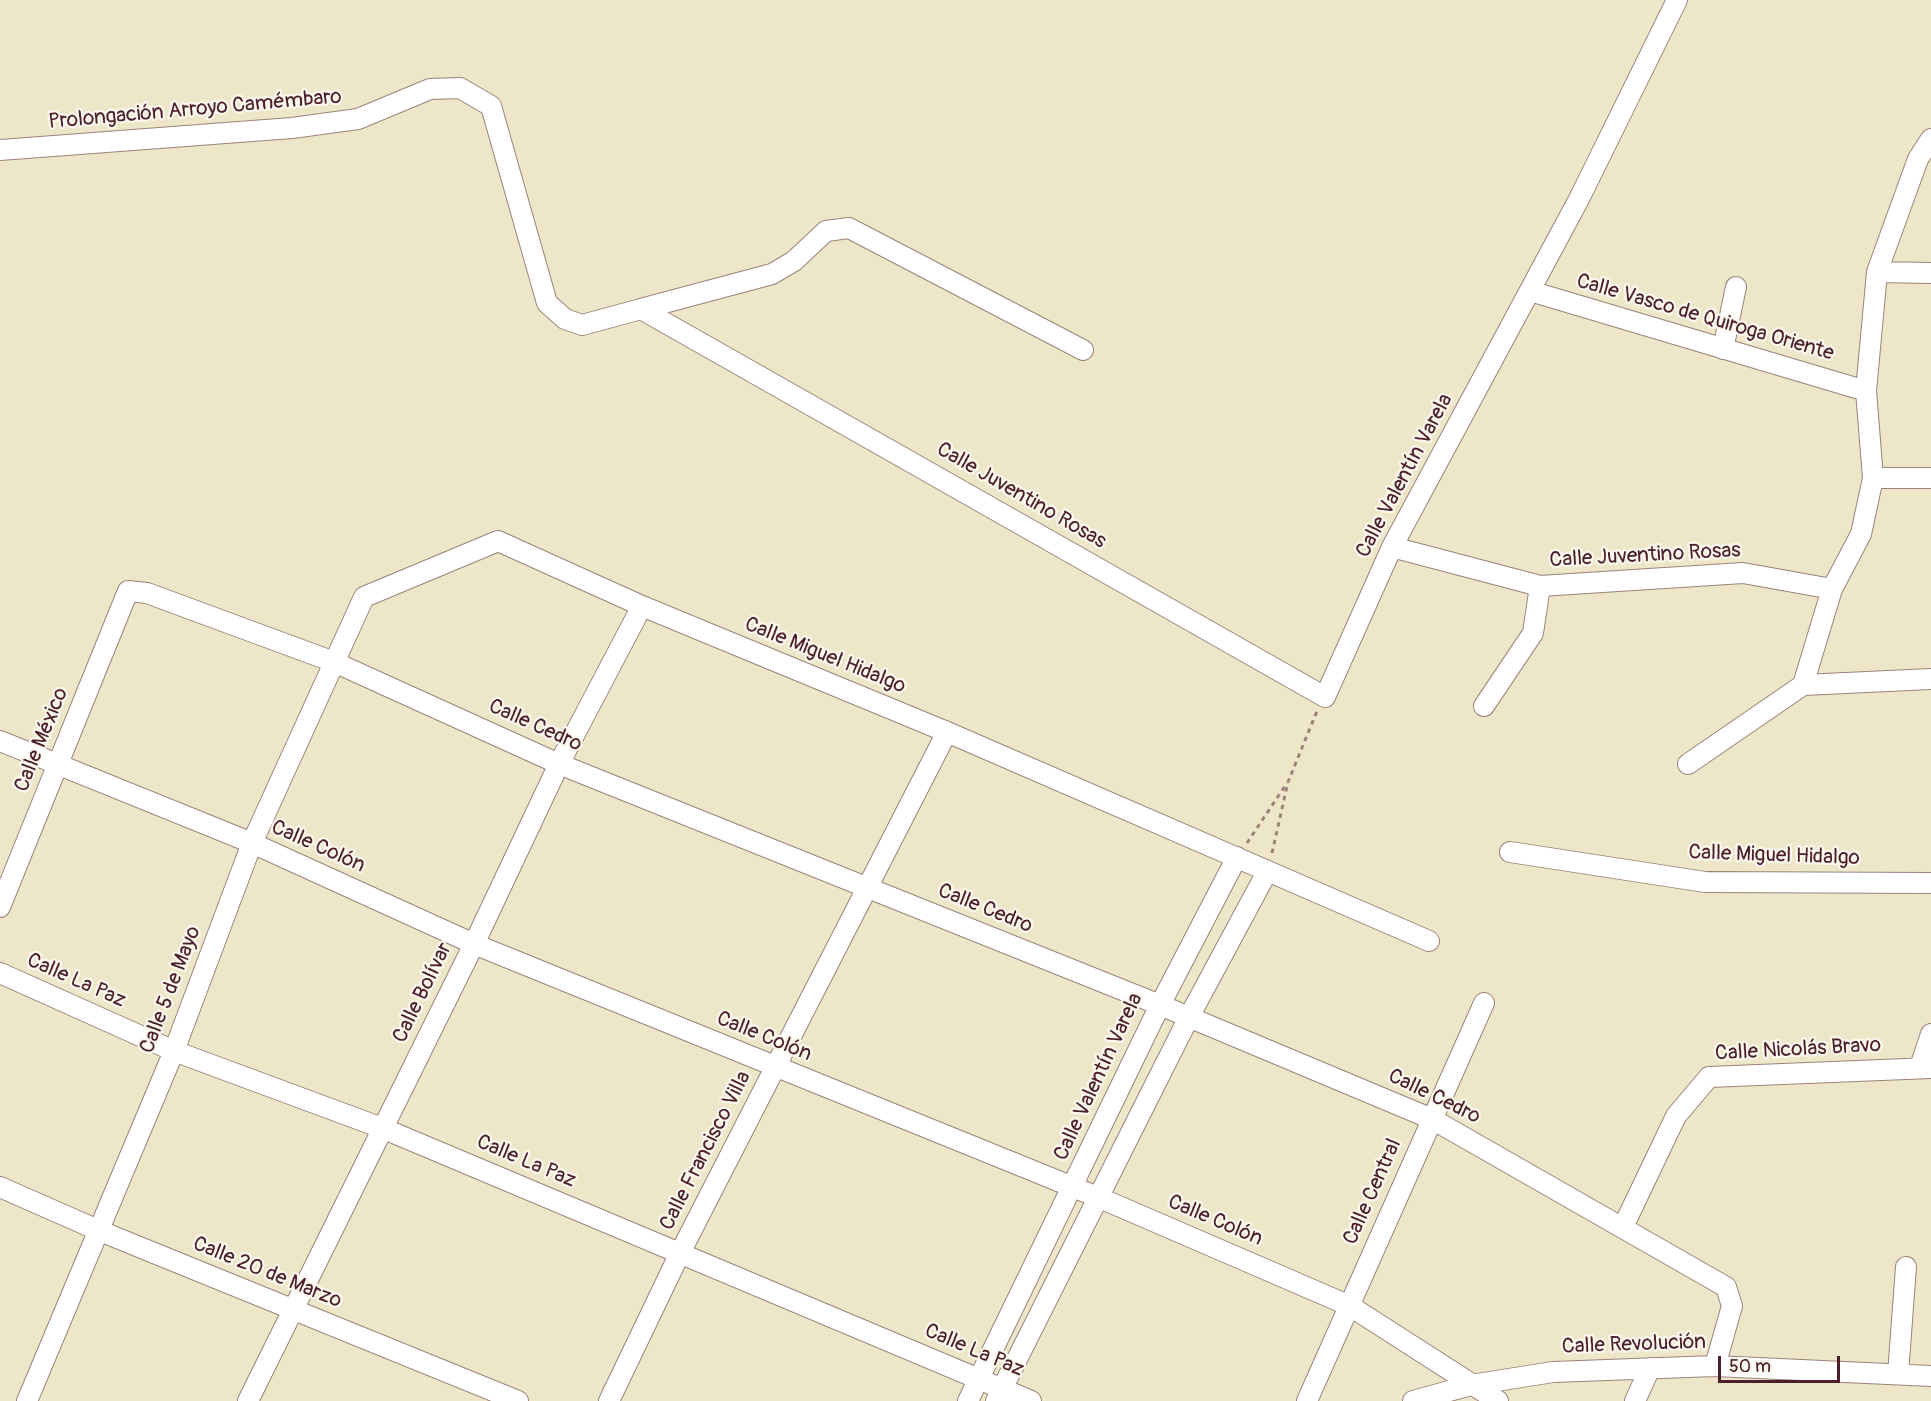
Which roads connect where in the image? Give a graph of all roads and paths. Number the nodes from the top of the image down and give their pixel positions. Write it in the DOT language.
graph roads {
  1 [pos="1677,0"];
  2 [pos="1931,139"];
  3 [pos="0,150"];
  4 [pos="1877,273"];
  5 [pos="1931,273"];
  6 [pos="1736,287"];
  7 [pos="1530,291"];
  8 [pos="641,309"];
  9 [pos="1083,350"];
  10 [pos="1723,350"];
  11 [pos="1866,391"];
  12 [pos="1873,478"];
  13 [pos="1931,478"];
  14 [pos="1392,547"];
  15 [pos="1540,586"];
  16 [pos="1832,589"];
  17 [pos="128,591"];
  18 [pos="364,597"];
  19 [pos="642,606"];
  20 [pos="334,662"];
  21 [pos="1931,679"];
  22 [pos="1803,685"];
  23 [pos="1324,696"];
  24 [pos="1484,706"];
  25 [pos="947,732"];
  26 [pos="0,741"];
  27 [pos="559,764"];
  28 [pos="1688,764"];
  29 [pos="57,765"];
  30 [pos="1288,782"];
  31 [pos="252,843"];
  32 [pos="1510,852"];
  33 [pos="1238,857"];
  34 [pos="1267,872"];
  35 [pos="1931,883"];
  36 [pos="869,888"];
  37 [pos="0,907"];
  38 [pos="1429,941"];
  39 [pos="474,944"];
  40 [pos="0,973"];
  41 [pos="1484,1003"];
  42 [pos="1160,1005"];
  43 [pos="1189,1017"];
  44 [pos="1931,1034"];
  45 [pos="174,1051"];
  46 [pos="775,1068"];
  47 [pos="1926,1068"];
  48 [pos="1432,1119"];
  49 [pos="382,1128"];
  50 [pos="0,1186"];
  51 [pos="1074,1187"];
  52 [pos="1100,1198"];
  53 [pos="1623,1227"];
  54 [pos="100,1231"];
  55 [pos="680,1253"];
  56 [pos="1906,1267"];
  57 [pos="1350,1306"];
  58 [pos="294,1310"];
  59 [pos="1715,1366"];
  60 [pos="1650,1368"];
  61 [pos="1898,1374"];
  62 [pos="1931,1376"];
  63 [pos="979,1379"];
  64 [pos="1471,1385"];
  65 [pos="999,1395"];
  66 [pos="27,1401"];
  67 [pos="248,1401"];
  68 [pos="518,1401"];
  69 [pos="609,1401"];
  70 [pos="968,1401"];
  71 [pos="1031,1401"];
  72 [pos="1307,1401"];
  73 [pos="1413,1401"];
  74 [pos="1498,1401"];
  75 [pos="1635,1401"];
  1 -- 7 [label="street, Calle Valentín Varela"];
  2 -- 4 [label="street"];
  3 -- 8 [label="street, Prolongación Arroyo Camémbaro"];
  4 -- 5 [label="street"];
  4 -- 11 [label="street"];
  6 -- 10 [label="street"];
  7 -- 10 [label="street, Calle Vasco de Quiroga Oriente"];
  7 -- 14 [label="street, Calle Valentín Varela"];
  8 -- 9 [label="street"];
  8 -- 23 [label="street, Calle Juventino Rosas"];
  10 -- 11 [label="street, Calle Vasco de Quiroga Oriente"];
  11 -- 12 [label="street"];
  12 -- 13 [label="street"];
  12 -- 16 [label="street"];
  14 -- 15 [label="street, Calle Juventino Rosas"];
  14 -- 23 [label="street, Calle Valentín Varela"];
  15 -- 16 [label="street, Calle Juventino Rosas"];
  15 -- 24 [label="street"];
  16 -- 22 [label="street"];
  17 -- 20 [label="street, Calle Cedro"];
  17 -- 29 [label="street, Calle México"];
  18 -- 19 [label="street, Calle Miguel Hidalgo"];
  18 -- 20 [label="street, Calle 5 de Mayo"];
  19 -- 25 [label="street, Calle Miguel Hidalgo"];
  19 -- 27 [label="street, Calle Bolívar"];
  20 -- 27 [label="street, Calle Cedro"];
  20 -- 31 [label="street, Calle 5 de Mayo"];
  21 -- 22 [label="street"];
  22 -- 28 [label="street"];
  23 -- 30 [label="path"];
  25 -- 33 [label="street, Calle Miguel Hidalgo"];
  25 -- 36 [label="street, Calle Francisco Villa"];
  26 -- 29 [label="street, Calle Colón"];
  27 -- 36 [label="street, Calle Cedro"];
  27 -- 39 [label="street, Calle Bolívar"];
  29 -- 31 [label="street, Calle Colón"];
  29 -- 37 [label="street, Calle México"];
  30 -- 33 [label="path"];
  30 -- 34 [label="path"];
  31 -- 39 [label="street, Calle Colón"];
  31 -- 45 [label="street, Calle 5 de Mayo"];
  32 -- 35 [label="street, Calle Miguel Hidalgo"];
  33 -- 34 [label="street, Calle Miguel Hidalgo"];
  33 -- 42 [label="street, Calle Valentín Varela"];
  34 -- 38 [label="street, Calle Miguel Hidalgo"];
  34 -- 43 [label="street"];
  36 -- 42 [label="street, Calle Cedro"];
  36 -- 46 [label="street, Calle Francisco Villa"];
  39 -- 46 [label="street, Calle Colón"];
  39 -- 49 [label="street, Calle Bolívar"];
  40 -- 45 [label="street, Calle La Paz"];
  41 -- 48 [label="street, Calle Central"];
  42 -- 43 [label="street, Calle Cedro"];
  42 -- 51 [label="street, Calle Valentín Varela"];
  43 -- 48 [label="street, Calle Cedro"];
  43 -- 52 [label="street"];
  44 -- 47 [label="street"];
  45 -- 49 [label="street, Calle La Paz"];
  45 -- 54 [label="street, Calle 5 de Mayo"];
  46 -- 51 [label="street, Calle Colón"];
  46 -- 55 [label="street, Calle Francisco Villa"];
  47 -- 53 [label="street, Calle Nicolás Bravo"];
  48 -- 53 [label="street, Calle Cedro"];
  48 -- 57 [label="street, Calle Central"];
  49 -- 55 [label="street, Calle La Paz"];
  49 -- 58 [label="street, Calle Bolívar"];
  50 -- 54 [label="street, Calle 20 de Marzo"];
  51 -- 52 [label="street, Calle Colón"];
  51 -- 63 [label="street, Calle Valentín Varela"];
  52 -- 57 [label="street, Calle Colón"];
  52 -- 65 [label="street"];
  53 -- 59 [label="street, Calle Cedro"];
  54 -- 58 [label="street, Calle 20 de Marzo"];
  54 -- 66 [label="street, Calle 5 de Mayo"];
  55 -- 63 [label="street, Calle La Paz"];
  55 -- 69 [label="street, Calle Francisco Villa"];
  56 -- 61 [label="street"];
  57 -- 64 [label="street, Calle Colón"];
  57 -- 72 [label="street, Calle Central"];
  58 -- 67 [label="street, Calle Bolívar"];
  58 -- 68 [label="street, Calle 20 de Marzo"];
  59 -- 60 [label="street, Calle Revolución"];
  59 -- 61 [label="street, Calle Revolución"];
  60 -- 64 [label="street, Calle Revolución"];
  60 -- 75 [label="street"];
  61 -- 62 [label="street, Calle Revolución"];
  63 -- 65 [label="street, Calle La Paz"];
  63 -- 70 [label="street, Calle Valentín Varela"];
  64 -- 73 [label="street, Calle Revolución"];
  64 -- 74 [label="street, Calle Colón"];
  65 -- 71 [label="street, Calle La Paz"];
}
